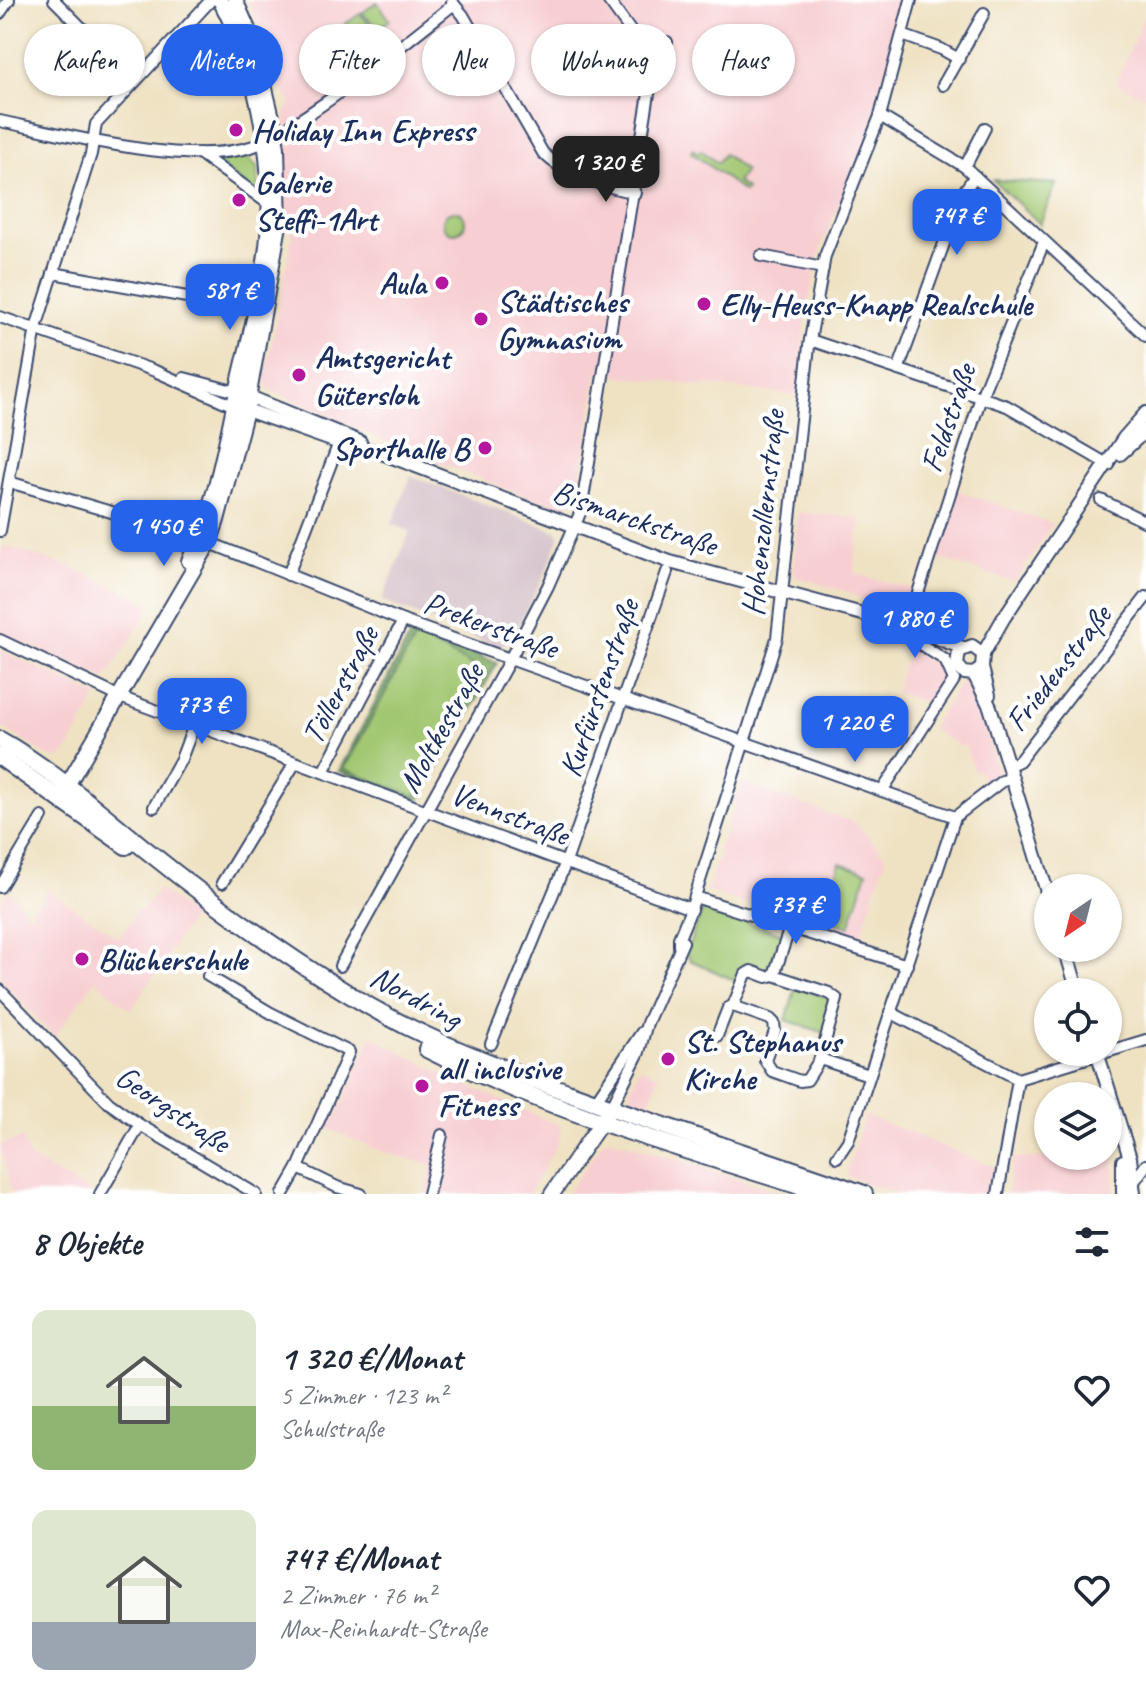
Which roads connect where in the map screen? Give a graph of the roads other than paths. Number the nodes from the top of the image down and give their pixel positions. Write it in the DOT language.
graph roads {
  1 [pos="9,0"];
  2 [pos="54,0"];
  3 [pos="211,0"];
  4 [pos="220,0"];
  5 [pos="235,0"];
  6 [pos="608,0"];
  7 [pos="911,0"];
  8 [pos="452,2"];
  9 [pos="0,13"];
  10 [pos="984,13"];
  11 [pos="78,24"];
  12 [pos="626,24"];
  13 [pos="902,35"];
  14 [pos="959,59"];
  15 [pos="943,85"];
  16 [pos="649,96"];
  17 [pos="880,116"];
  18 [pos="0,121"];
  19 [pos="985,128"];
  20 [pos="270,139"];
  21 [pos="92,141"];
  22 [pos="199,153"];
  23 [pos="965,167"];
  24 [pos="975,176"];
  25 [pos="635,193"];
  26 [pos="269,204"];
  27 [pos="1044,242"];
  28 [pos="761,256"];
  29 [pos="823,268"];
  30 [pos="53,273"];
  31 [pos="260,310"];
  32 [pos="0,317"];
  33 [pos="36,328"];
  34 [pos="1146,336"];
  35 [pos="810,340"];
  36 [pos="898,370"];
  37 [pos="981,397"];
  38 [pos="242,401"];
  39 [pos="1146,413"];
  40 [pos="1144,433"];
  41 [pos="341,438"];
  42 [pos="1109,465"];
  43 [pos="9,482"];
  44 [pos="1101,500"];
  45 [pos="1146,522"];
  46 [pos="575,526"];
  47 [pos="0,531"];
  48 [pos="204,541"];
  49 [pos="667,572"];
  50 [pos="285,574"];
  51 [pos="781,591"];
  52 [pos="1146,597"];
  53 [pos="911,615"];
  54 [pos="403,621"];
  55 [pos="918,629"];
  56 [pos="0,640"];
  57 [pos="970,651"];
  58 [pos="510,659"];
  59 [pos="978,671"];
  60 [pos="116,695"];
  61 [pos="622,700"];
  62 [pos="194,725"];
  63 [pos="0,740"];
  64 [pos="745,743"];
  65 [pos="0,757"];
  66 [pos="295,763"];
  67 [pos="323,772"];
  68 [pos="1010,772"];
  69 [pos="60,789"];
  70 [pos="882,791"];
  71 [pos="154,807"];
  72 [pos="425,809"];
  73 [pos="42,817"];
  74 [pos="955,817"];
  75 [pos="566,862"];
  76 [pos="1042,874"];
  77 [pos="222,883"];
  78 [pos="0,887"];
  79 [pos="695,897"];
  80 [pos="690,912"];
  81 [pos="790,927"];
  82 [pos="907,965"];
  83 [pos="340,966"];
  84 [pos="774,975"];
  85 [pos="208,976"];
  86 [pos="0,990"];
  87 [pos="733,1006"];
  88 [pos="890,1012"];
  89 [pos="647,1023"];
  90 [pos="717,1036"];
  91 [pos="1146,1040"];
  92 [pos="491,1044"];
  93 [pos="1122,1047"];
  94 [pos="820,1059"];
  95 [pos="1060,1066"];
  96 [pos="869,1075"];
  97 [pos="1018,1079"];
  98 [pos="598,1113"];
  99 [pos="140,1125"];
  100 [pos="442,1135"];
  101 [pos="1122,1135"];
  102 [pos="837,1157"];
  103 [pos="1146,1165"];
  104 [pos="298,1168"];
  105 [pos="1134,1189"];
  106 [pos="100,1194"];
  107 [pos="256,1194"];
  108 [pos="283,1194"];
  109 [pos="361,1194"];
  110 [pos="428,1194"];
  111 [pos="552,1194"];
  112 [pos="825,1194"];
  113 [pos="864,1194"];
  114 [pos="998,1194"];
  115 [pos="1123,1194"];
  1 -- 9 [label="street"];
  2 -- 11 [label="street"];
  3 -- 21 [label="street"];
  4 -- 20 [label="main road"];
  5 -- 20 [label="main road"];
  6 -- 12 [label="street"];
  7 -- 13 [label="street, Hohenzollernstraße"];
  8 -- 20 [label="street"];
  8 -- 25 [label="street"];
  10 -- 14 [label="street"];
  13 -- 14 [label="street"];
  13 -- 17 [label="street, Hohenzollernstraße"];
  14 -- 15 [label="street"];
  16 -- 25 [label="street, Moltkestraße"];
  17 -- 23 [label="street"];
  17 -- 29 [label="street, Hohenzollernstraße"];
  18 -- 21 [label="street"];
  19 -- 23 [label="street"];
  20 -- 22 [label="street"];
  20 -- 26 [label="main road"];
  20 -- 31 [label="main road"];
  21 -- 22 [label="street"];
  21 -- 30 [label="street"];
  22 -- 26 [label="street"];
  23 -- 24 [label="street"];
  24 -- 27 [label="street"];
  24 -- 36 [label="street"];
  25 -- 46 [label="street, Moltkestraße"];
  26 -- 31 [label="main road"];
  27 -- 34 [label="street"];
  27 -- 37 [label="street, Feldstraße"];
  28 -- 29 [label="street"];
  29 -- 35 [label="street, Hohenzollernstraße"];
  30 -- 31 [label="street"];
  30 -- 33 [label="street"];
  31 -- 38 [label="main road"];
  32 -- 33 [label="street, Bismarckstraße"];
  33 -- 38 [label="street, Bismarckstraße"];
  33 -- 43 [label="street"];
  35 -- 36 [label="street"];
  35 -- 51 [label="street, Hohenzollernstraße"];
  36 -- 37 [label="street"];
  37 -- 42 [label="street"];
  37 -- 53 [label="street, Feldstraße"];
  38 -- 41 [label="street, Bismarckstraße"];
  38 -- 48 [label="main road"];
  39 -- 42 [label="street"];
  40 -- 42 [label="street"];
  41 -- 46 [label="street, Bismarckstraße"];
  41 -- 50 [label="street"];
  42 -- 57 [label="street"];
  43 -- 47 [label="street"];
  43 -- 48 [label="street, Prekerstraße"];
  44 -- 45 [label="street"];
  46 -- 51 [label="street, Bismarckstraße"];
  46 -- 58 [label="street, Moltkestraße"];
  48 -- 50 [label="street, Prekerstraße"];
  48 -- 60 [label="main road"];
  49 -- 61 [label="street, Kurfürstenstraße"];
  50 -- 54 [label="street, Prekerstraße"];
  51 -- 55 [label="street, Bismarckstraße"];
  51 -- 64 [label="street, Hohenzollernstraße"];
  52 -- 68 [label="street, Friedenstraße"];
  54 -- 58 [label="street, Prekerstraße"];
  54 -- 67 [label="street, Töllerstraße"];
  55 -- 57 [label="street, Bismarckstraße"];
  55 -- 70 [label="street"];
  56 -- 60 [label="street, Vennstraße"];
  57 -- 59 [label="street"];
  57 -- 59 [label="street, Bismarckstraße"];
  58 -- 61 [label="street, Prekerstraße"];
  58 -- 72 [label="street, Moltkestraße"];
  59 -- 68 [label="street"];
  60 -- 62 [label="street, Vennstraße"];
  60 -- 69 [label="main road"];
  61 -- 64 [label="street, Prekerstraße"];
  61 -- 75 [label="street, Kurfürstenstraße"];
  62 -- 66 [label="street, Vennstraße"];
  62 -- 71 [label="street"];
  63 -- 69 [label="main road, Nordring"];
  64 -- 70 [label="street, Prekerstraße"];
  64 -- 79 [label="street, Hohenzollernstraße"];
  65 -- 69 [label="main road, Nordring"];
  66 -- 67 [label="street, Vennstraße"];
  66 -- 77 [label="street, Töllerstraße"];
  67 -- 72 [label="street, Vennstraße"];
  68 -- 74 [label="street, Friedenstraße"];
  68 -- 76 [label="street"];
  69 -- 98 [label="main road, Nordring"];
  70 -- 74 [label="street, Prekerstraße"];
  72 -- 75 [label="street, Vennstraße"];
  72 -- 83 [label="street, Moltkestraße"];
  73 -- 78 [label="street"];
  74 -- 82 [label="street"];
  75 -- 80 [label="street, Vennstraße"];
  75 -- 92 [label="street, Kurfürstenstraße"];
  79 -- 80 [label="street, Hohenzollernstraße"];
  79 -- 81 [label="street"];
  80 -- 89 [label="street, Hohenzollernstraße"];
  81 -- 82 [label="street"];
  81 -- 84 [label="street"];
  82 -- 88 [label="street"];
  84 -- 87 [label="street"];
  84 -- 94 [label="street"];
  85 -- 104 [label="street"];
  86 -- 99 [label="street, Georgstraße"];
  87 -- 90 [label="street"];
  87 -- 94 [label="street"];
  88 -- 96 [label="street"];
  88 -- 97 [label="street"];
  89 -- 98 [label="street, Hohenzollernstraße"];
  89 -- 98 [label="street, Hohenzollernstraße"];
  91 -- 93 [label="street"];
  94 -- 96 [label="street"];
  95 -- 97 [label="street"];
  96 -- 102 [label="street"];
  97 -- 114 [label="street"];
  98 -- 111 [label="main road"];
  98 -- 112 [label="main road, Nordring"];
  98 -- 113 [label="main road, Nordring"];
  99 -- 106 [label="street"];
  99 -- 107 [label="street, Georgstraße"];
  100 -- 110 [label="street"];
  101 -- 105 [label="street"];
  101 -- 115 [label="street"];
  103 -- 105 [label="street"];
  104 -- 108 [label="street"];
  104 -- 109 [label="street"];
}
